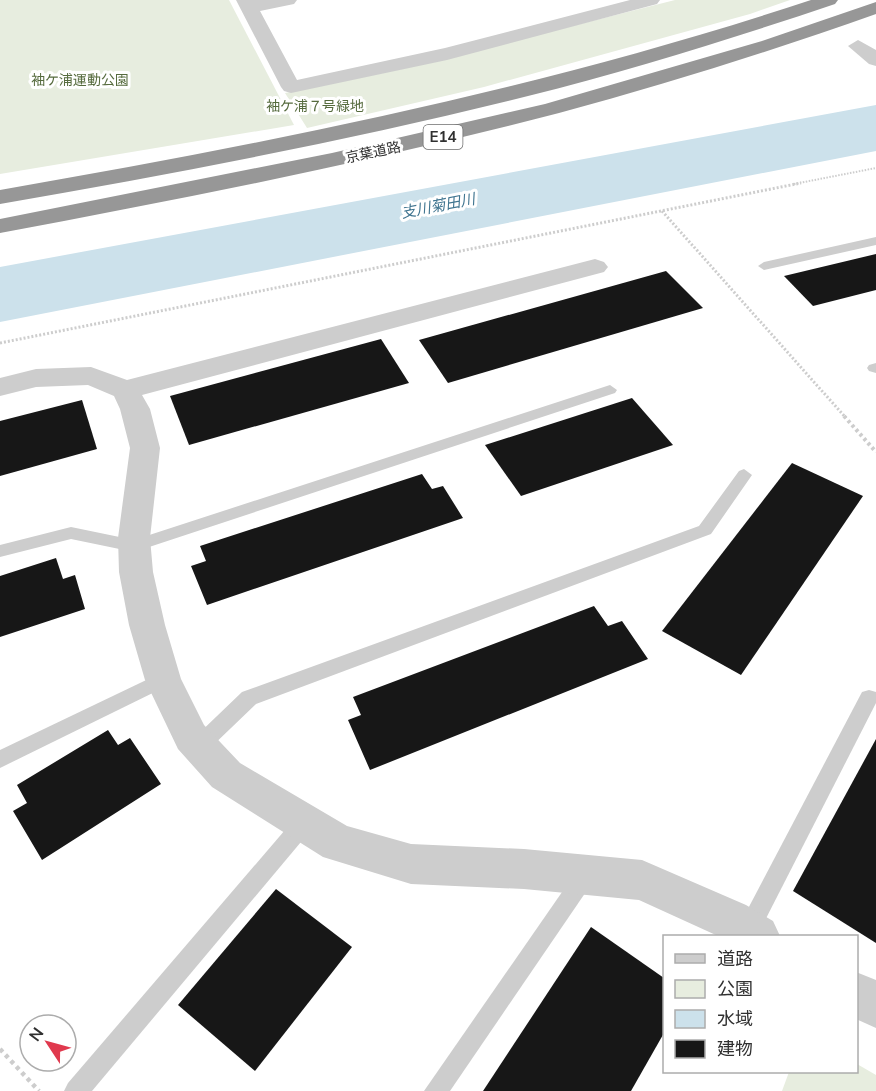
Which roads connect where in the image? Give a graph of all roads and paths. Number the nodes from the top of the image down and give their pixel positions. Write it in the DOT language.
graph roads {
  1 [pos="288,0"];
  2 [pos="651,0"];
  3 [pos="829,0"];
  4 [pos="248,4"];
  5 [pos="876,8"];
  6 [pos="858,46"];
  7 [pos="876,60"];
  8 [pos="876,168"];
  9 [pos="0,197"];
  10 [pos="662,212"];
  11 [pos="0,226"];
  12 [pos="876,241"];
  13 [pos="764,266"];
  14 [pos="595,267"];
  15 [pos="0,343"];
  16 [pos="0,387"];
  17 [pos="124,390"];
  18 [pos="610,390"];
  19 [pos="876,452"];
  20 [pos="744,475"];
  21 [pos="134,546"];
  22 [pos="0,551"];
  23 [pos="163,680"];
  24 [pos="870,698"];
  25 [pos="199,746"];
  26 [pos="0,759"];
  27 [pos="304,823"];
  28 [pos="586,875"];
  29 [pos="753,934"];
  30 [pos="858,995"];
  31 [pos="876,1005"];
  32 [pos="0,1049"];
  33 [pos="39,1091"];
  34 [pos="76,1091"];
  35 [pos="436,1091"];
  1 -- 4 [label="street"];
  2 -- 4 [label="street"];
  3 -- 9 [label="highway, 京葉道路 / E14"];
  5 -- 11 [label="highway, 京葉道路 / E14"];
  6 -- 7 [label="street"];
  8 -- 10 [label="path"];
  10 -- 15 [label="path"];
  10 -- 19 [label="path"];
  12 -- 13 [label="lane"];
  14 -- 17 [label="street"];
  16 -- 17 [label="street"];
  17 -- 21 [label="street"];
  18 -- 21 [label="lane"];
  20 -- 25 [label="lane"];
  21 -- 22 [label="lane"];
  21 -- 23 [label="street"];
  23 -- 25 [label="street"];
  23 -- 26 [label="lane"];
  24 -- 29 [label="lane"];
  25 -- 27 [label="street"];
  27 -- 28 [label="street"];
  27 -- 34 [label="lane"];
  28 -- 29 [label="street"];
  28 -- 35 [label="lane"];
  30 -- 31 [label="street"];
  32 -- 33 [label="path"];
}
